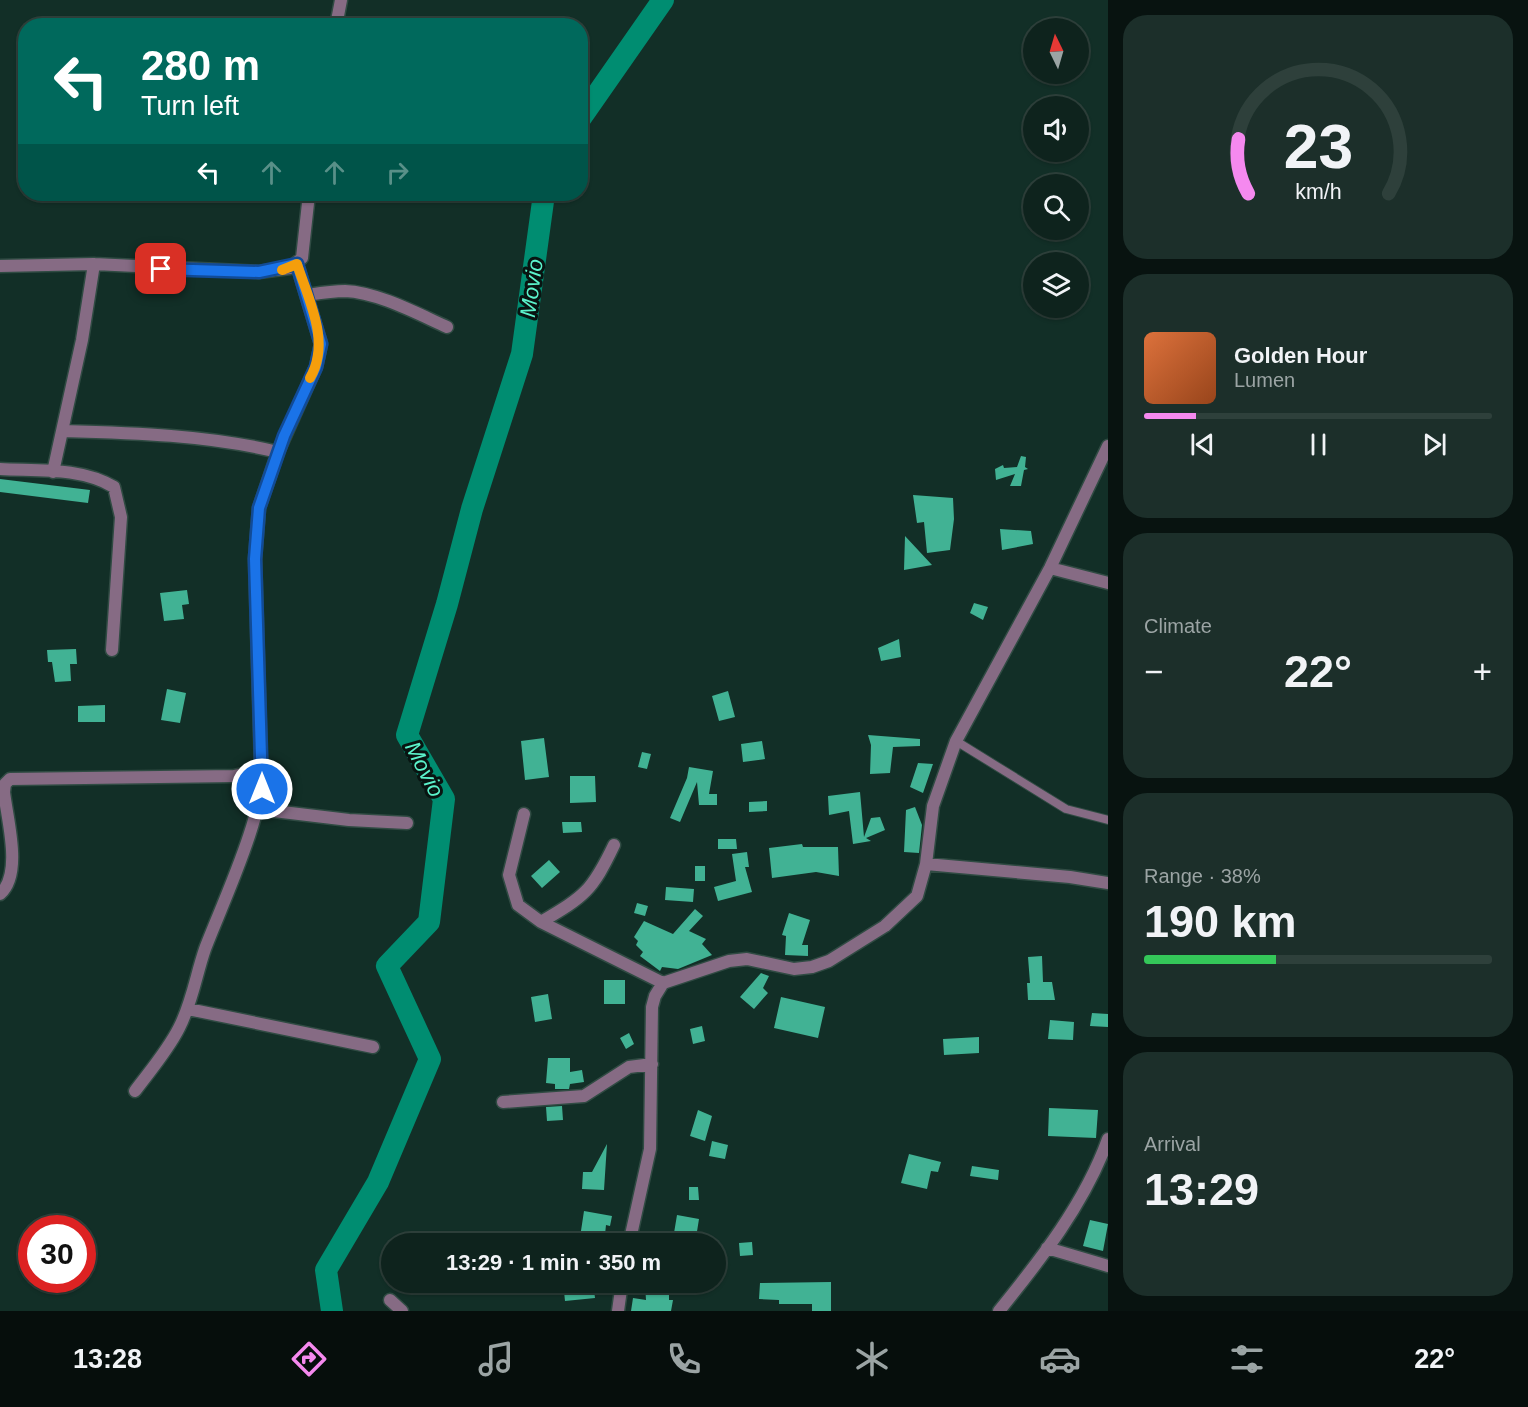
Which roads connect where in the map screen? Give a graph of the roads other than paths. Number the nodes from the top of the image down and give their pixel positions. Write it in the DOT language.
graph roads {
  1 [pos="341,0"];
  2 [pos="338,18"];
  3 [pos="308,201"];
  4 [pos="94,264"];
  5 [pos="297,264"];
  6 [pos="0,266"];
  7 [pos="307,295"];
  8 [pos="447,327"];
  9 [pos="62,431"];
  10 [pos="1108,446"];
  11 [pos="278,452"];
  12 [pos="0,469"];
  13 [pos="53,472"];
  14 [pos="1050,568"];
  15 [pos="1108,583"];
  16 [pos="112,650"];
  17 [pos="956,741"];
  18 [pos="261,767"];
  19 [pos="257,809"];
  20 [pos="524,814"];
  21 [pos="1108,820"];
  22 [pos="407,824"];
  23 [pos="614,844"];
  24 [pos="926,864"];
  25 [pos="1108,883"];
  26 [pos="0,894"];
  27 [pos="541,922"];
  28 [pos="663,983"];
  29 [pos="188,1010"];
  30 [pos="373,1047"];
  31 [pos="652,1064"];
  32 [pos="135,1091"];
  33 [pos="503,1102"];
  34 [pos="1107,1144"];
  35 [pos="631,1233"];
  36 [pos="1047,1248"];
  37 [pos="1108,1266"];
  38 [pos="620,1293"];
  39 [pos="390,1300"];
  40 [pos="402,1311"];
  41 [pos="618,1311"];
  42 [pos="999,1311"];
  1 -- 2 [label="street"];
  3 -- 5 [label="street"];
  4 -- 5 [label="street"];
  4 -- 6 [label="street"];
  4 -- 9 [label="street"];
  5 -- 7 [label="street"];
  7 -- 8 [label="street"];
  7 -- 11 [label="street"];
  9 -- 11 [label="street"];
  9 -- 13 [label="street"];
  10 -- 14 [label="street"];
  11 -- 18 [label="street"];
  12 -- 13 [label="street"];
  13 -- 16 [label="street"];
  14 -- 15 [label="street"];
  14 -- 17 [label="street"];
  17 -- 21 [label="lane"];
  17 -- 24 [label="street"];
  18 -- 19 [label="street"];
  18 -- 26 [label="street"];
  19 -- 22 [label="street"];
  19 -- 29 [label="street"];
  20 -- 27 [label="street"];
  23 -- 27 [label="street"];
  24 -- 25 [label="street"];
  24 -- 28 [label="street"];
  27 -- 28 [label="street"];
  28 -- 31 [label="street"];
  29 -- 30 [label="street"];
  29 -- 32 [label="street"];
  31 -- 33 [label="street"];
  31 -- 35 [label="street"];
  34 -- 36 [label="street"];
  36 -- 37 [label="street"];
  36 -- 42 [label="street"];
  38 -- 41 [label="street"];
  39 -- 40 [label="street"];
}
